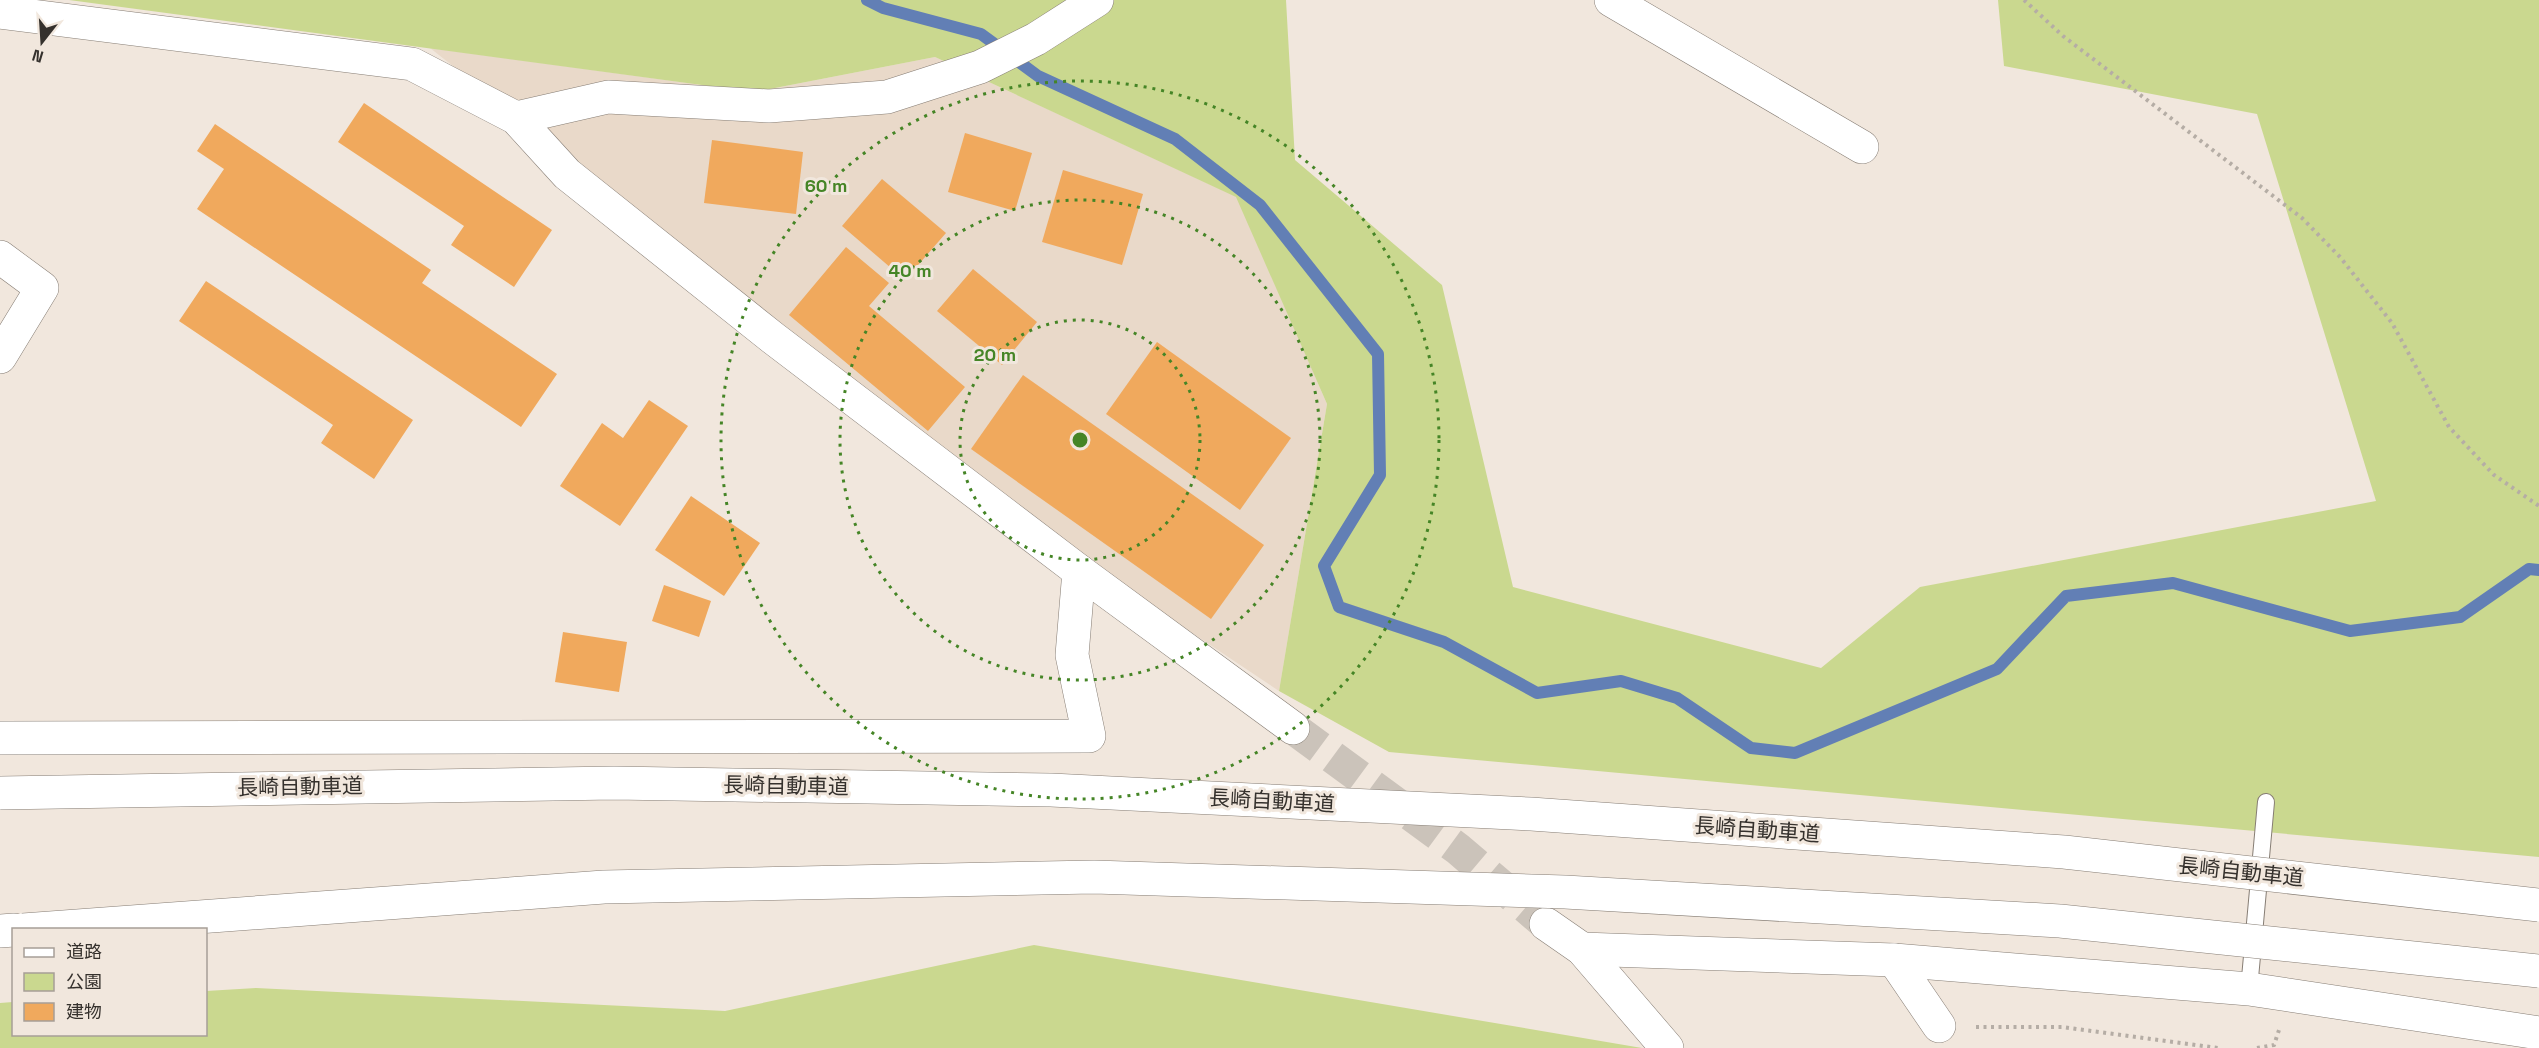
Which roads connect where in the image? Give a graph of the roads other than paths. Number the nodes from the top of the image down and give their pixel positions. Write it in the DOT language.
graph roads {
  1 [pos="1096,0"];
  2 [pos="1611,0"];
  3 [pos="0,12"];
  4 [pos="516,118"];
  5 [pos="1862,147"];
  6 [pos="0,257"];
  7 [pos="0,357"];
  8 [pos="1079,571"];
  9 [pos="1293,728"];
  10 [pos="0,738"];
  11 [pos="0,793"];
  12 [pos="2266,802"];
  13 [pos="2539,905"];
  14 [pos="1546,924"];
  15 [pos="50,928"];
  16 [pos="1582,950"];
  17 [pos="1894,960"];
  18 [pos="2539,971"];
  19 [pos="2249,989"];
  20 [pos="1940,1026"];
  21 [pos="2539,1033"];
  22 [pos="1667,1048"];
  1 -- 4 [label="main road"];
  2 -- 5 [label="main road"];
  3 -- 4 [label="main road"];
  4 -- 8 [label="main road"];
  6 -- 7 [label="main road"];
  8 -- 9 [label="main road"];
  8 -- 10 [label="main road"];
  11 -- 13 [label="main road, 長崎自動車道, bridge"];
  12 -- 19 [label="lane"];
  14 -- 16 [label="main road"];
  15 -- 18 [label="main road, bridge"];
  16 -- 17 [label="main road"];
  16 -- 22 [label="main road"];
  17 -- 19 [label="main road"];
  17 -- 20 [label="main road"];
  19 -- 21 [label="main road"];
}
